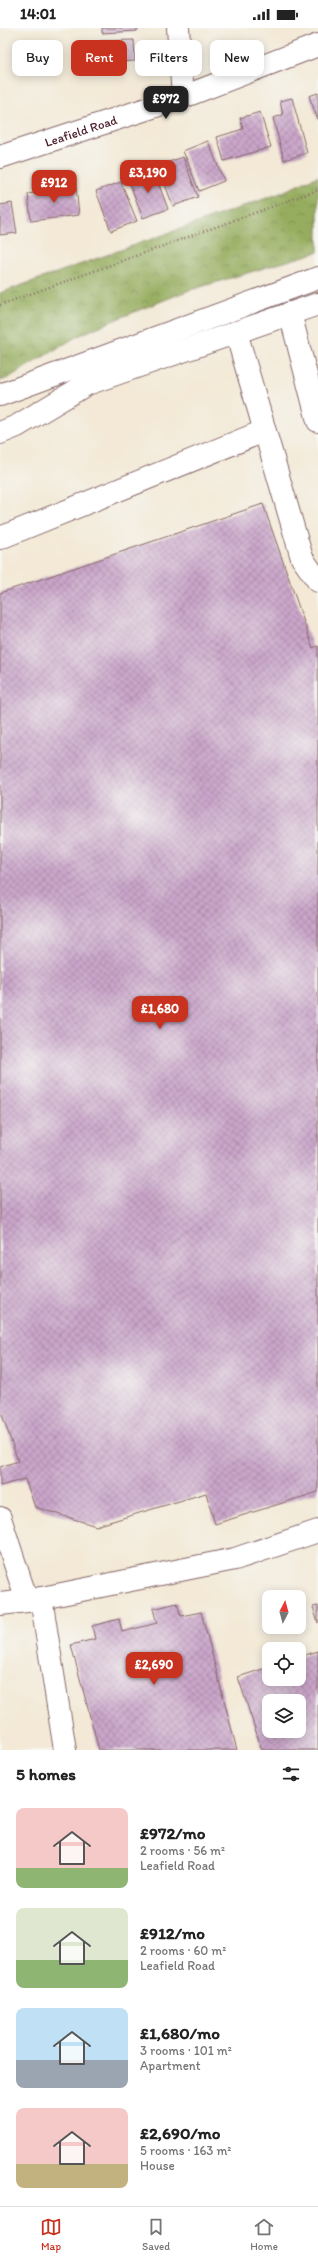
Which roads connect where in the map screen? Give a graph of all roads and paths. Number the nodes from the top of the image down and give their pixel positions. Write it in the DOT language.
graph roads {
  1 [pos="178,28"];
  2 [pos="318,45"];
  3 [pos="183,97"];
  4 [pos="0,157"];
  5 [pos="318,190"];
  6 [pos="318,278"];
  7 [pos="318,304"];
  8 [pos="0,306"];
  9 [pos="290,313"];
  10 [pos="236,332"];
  11 [pos="0,395"];
  12 [pos="318,421"];
  13 [pos="264,431"];
  14 [pos="0,433"];
  15 [pos="0,538"];
  16 [pos="318,581"];
  17 [pos="0,1518"];
  18 [pos="318,1531"];
  19 [pos="34,1599"];
  20 [pos="0,1604"];
  21 [pos="65,1750"];
  1 -- 3 [label="street"];
  2 -- 3 [label="street, Leafield Road"];
  3 -- 4 [label="street, Leafield Road"];
  5 -- 8 [label="path"];
  6 -- 11 [label="street"];
  7 -- 9 [label="street"];
  9 -- 10 [label="street"];
  9 -- 12 [label="street"];
  10 -- 13 [label="street"];
  10 -- 14 [label="street"];
  13 -- 15 [label="street"];
  13 -- 16 [label="street"];
  17 -- 19 [label="street"];
  18 -- 19 [label="street"];
  19 -- 20 [label="street"];
  19 -- 21 [label="street"];
}
